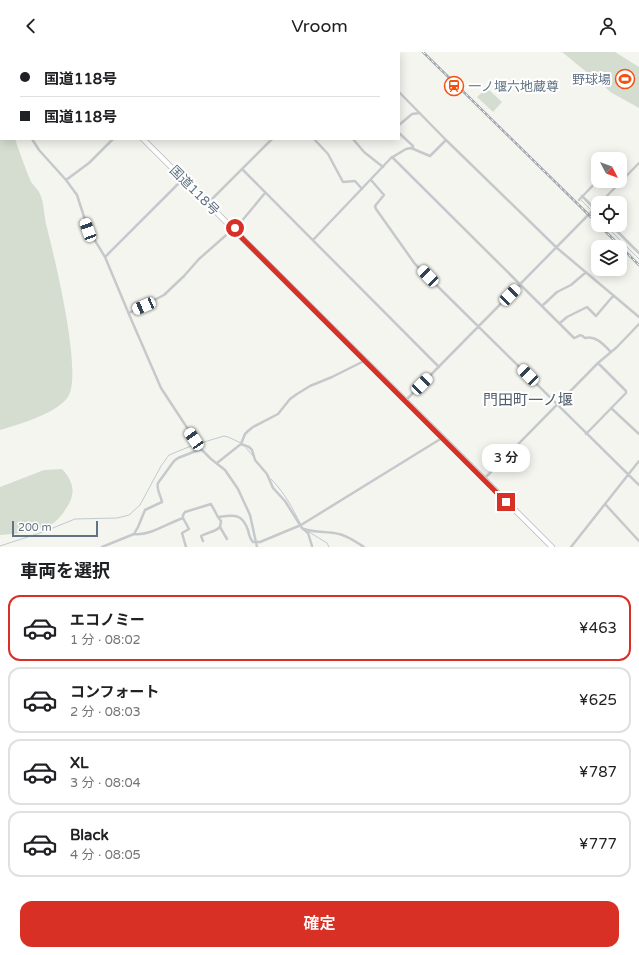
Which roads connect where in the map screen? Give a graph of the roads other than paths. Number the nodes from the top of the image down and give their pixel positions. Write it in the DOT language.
graph roads {
  1 [pos="400,93"];
  2 [pos="419,113"];
  3 [pos="400,124"];
  4 [pos="400,134"];
  5 [pos="33,140"];
  6 [pos="112,140"];
  7 [pos="144,140"];
  8 [pos="271,140"];
  9 [pos="315,140"];
  10 [pos="355,140"];
  11 [pos="446,140"];
  12 [pos="413,148"];
  13 [pos="392,158"];
  14 [pos="639,163"];
  15 [pos="383,167"];
  16 [pos="242,169"];
  17 [pos="183,179"];
  18 [pos="66,180"];
  19 [pos="371,180"];
  20 [pos="591,187"];
  21 [pos="362,189"];
  22 [pos="265,193"];
  23 [pos="582,196"];
  24 [pos="607,196"];
  25 [pos="579,200"];
  26 [pos="207,203"];
  27 [pos="591,205"];
  28 [pos="591,213"];
  29 [pos="234,229"];
  30 [pos="618,232"];
  31 [pos="313,240"];
  32 [pos="557,248"];
  33 [pos="639,253"];
  34 [pos="105,257"];
  35 [pos="585,273"];
  36 [pos="520,285"];
  37 [pos="614,296"];
  38 [pos="542,306"];
  39 [pos="128,313"];
  40 [pos="639,318"];
  41 [pos="560,323"];
  42 [pos="639,324"];
  43 [pos="478,327"];
  44 [pos="611,352"];
  45 [pos="365,360"];
  46 [pos="598,363"];
  47 [pos="439,367"];
  48 [pos="405,401"];
  49 [pos="557,404"];
  50 [pos="611,408"];
  51 [pos="586,434"];
  52 [pos="639,434"];
  53 [pos="442,437"];
  54 [pos="241,444"];
  55 [pos="201,448"];
  56 [pos="639,461"];
  57 [pos="217,464"];
  58 [pos="628,475"];
  59 [pos="484,479"];
  60 [pos="639,485"];
  61 [pos="605,504"];
  62 [pos="218,517"];
  63 [pos="183,518"];
  64 [pos="220,527"];
  65 [pos="301,527"];
  66 [pos="134,534"];
  67 [pos="227,539"];
  68 [pos="203,541"];
  69 [pos="639,541"];
  70 [pos="256,543"];
  71 [pos="312,546"];
  72 [pos="102,547"];
  73 [pos="186,547"];
  74 [pos="256,547"];
  75 [pos="364,547"];
  76 [pos="552,547"];
  77 [pos="571,547"];
  1 -- 2 [label="street"];
  2 -- 3 [label="street"];
  2 -- 11 [label="street"];
  4 -- 12 [label="street"];
  5 -- 18 [label="street"];
  6 -- 18 [label="street"];
  7 -- 17 [label="highway, 国道118号"];
  8 -- 16 [label="street"];
  9 -- 21 [label="street"];
  10 -- 15 [label="street"];
  11 -- 12 [label="street"];
  11 -- 32 [label="street"];
  12 -- 13 [label="street"];
  13 -- 15 [label="street"];
  13 -- 36 [label="street"];
  14 -- 24 [label="street"];
  15 -- 19 [label="street"];
  16 -- 22 [label="street"];
  16 -- 26 [label="street"];
  17 -- 26 [label="highway, 国道118号"];
  17 -- 34 [label="street"];
  18 -- 34 [label="street"];
  19 -- 21 [label="street"];
  19 -- 43 [label="street"];
  20 -- 23 [label="street"];
  21 -- 31 [label="street"];
  22 -- 29 [label="street"];
  22 -- 31 [label="street"];
  23 -- 25 [label="street"];
  23 -- 27 [label="street"];
  26 -- 29 [label="highway, 国道118号"];
  28 -- 32 [label="street"];
  29 -- 39 [label="street"];
  29 -- 45 [label="highway, 国道118号"];
  30 -- 33 [label="street"];
  31 -- 47 [label="street"];
  32 -- 35 [label="street"];
  32 -- 36 [label="street"];
  34 -- 39 [label="street"];
  35 -- 37 [label="street"];
  35 -- 38 [label="street"];
  36 -- 38 [label="street"];
  36 -- 43 [label="street"];
  37 -- 40 [label="street"];
  37 -- 41 [label="street"];
  38 -- 41 [label="street"];
  39 -- 55 [label="street"];
  41 -- 44 [label="street"];
  42 -- 44 [label="street"];
  43 -- 47 [label="street"];
  43 -- 49 [label="street"];
  44 -- 46 [label="street"];
  45 -- 48 [label="highway, 国道118号"];
  45 -- 54 [label="street"];
  46 -- 49 [label="street"];
  46 -- 50 [label="street"];
  47 -- 48 [label="street"];
  48 -- 53 [label="highway, 国道118号"];
  49 -- 51 [label="street"];
  49 -- 59 [label="street"];
  50 -- 51 [label="street"];
  50 -- 52 [label="street"];
  51 -- 58 [label="street"];
  53 -- 59 [label="highway, 国道118号"];
  53 -- 65 [label="street"];
  54 -- 57 [label="street"];
  54 -- 65 [label="street"];
  55 -- 57 [label="street"];
  55 -- 66 [label="street"];
  56 -- 58 [label="street"];
  57 -- 70 [label="street"];
  58 -- 60 [label="street"];
  58 -- 61 [label="street"];
  59 -- 76 [label="highway, 国道118号"];
  61 -- 69 [label="street"];
  61 -- 77 [label="street"];
  62 -- 63 [label="street"];
  62 -- 64 [label="street"];
  62 -- 70 [label="street"];
  63 -- 66 [label="street"];
  63 -- 73 [label="street"];
  64 -- 67 [label="street"];
  64 -- 68 [label="street"];
  65 -- 70 [label="street"];
  65 -- 71 [label="street"];
  65 -- 75 [label="street"];
  66 -- 72 [label="street"];
  70 -- 74 [label="street"];
}
